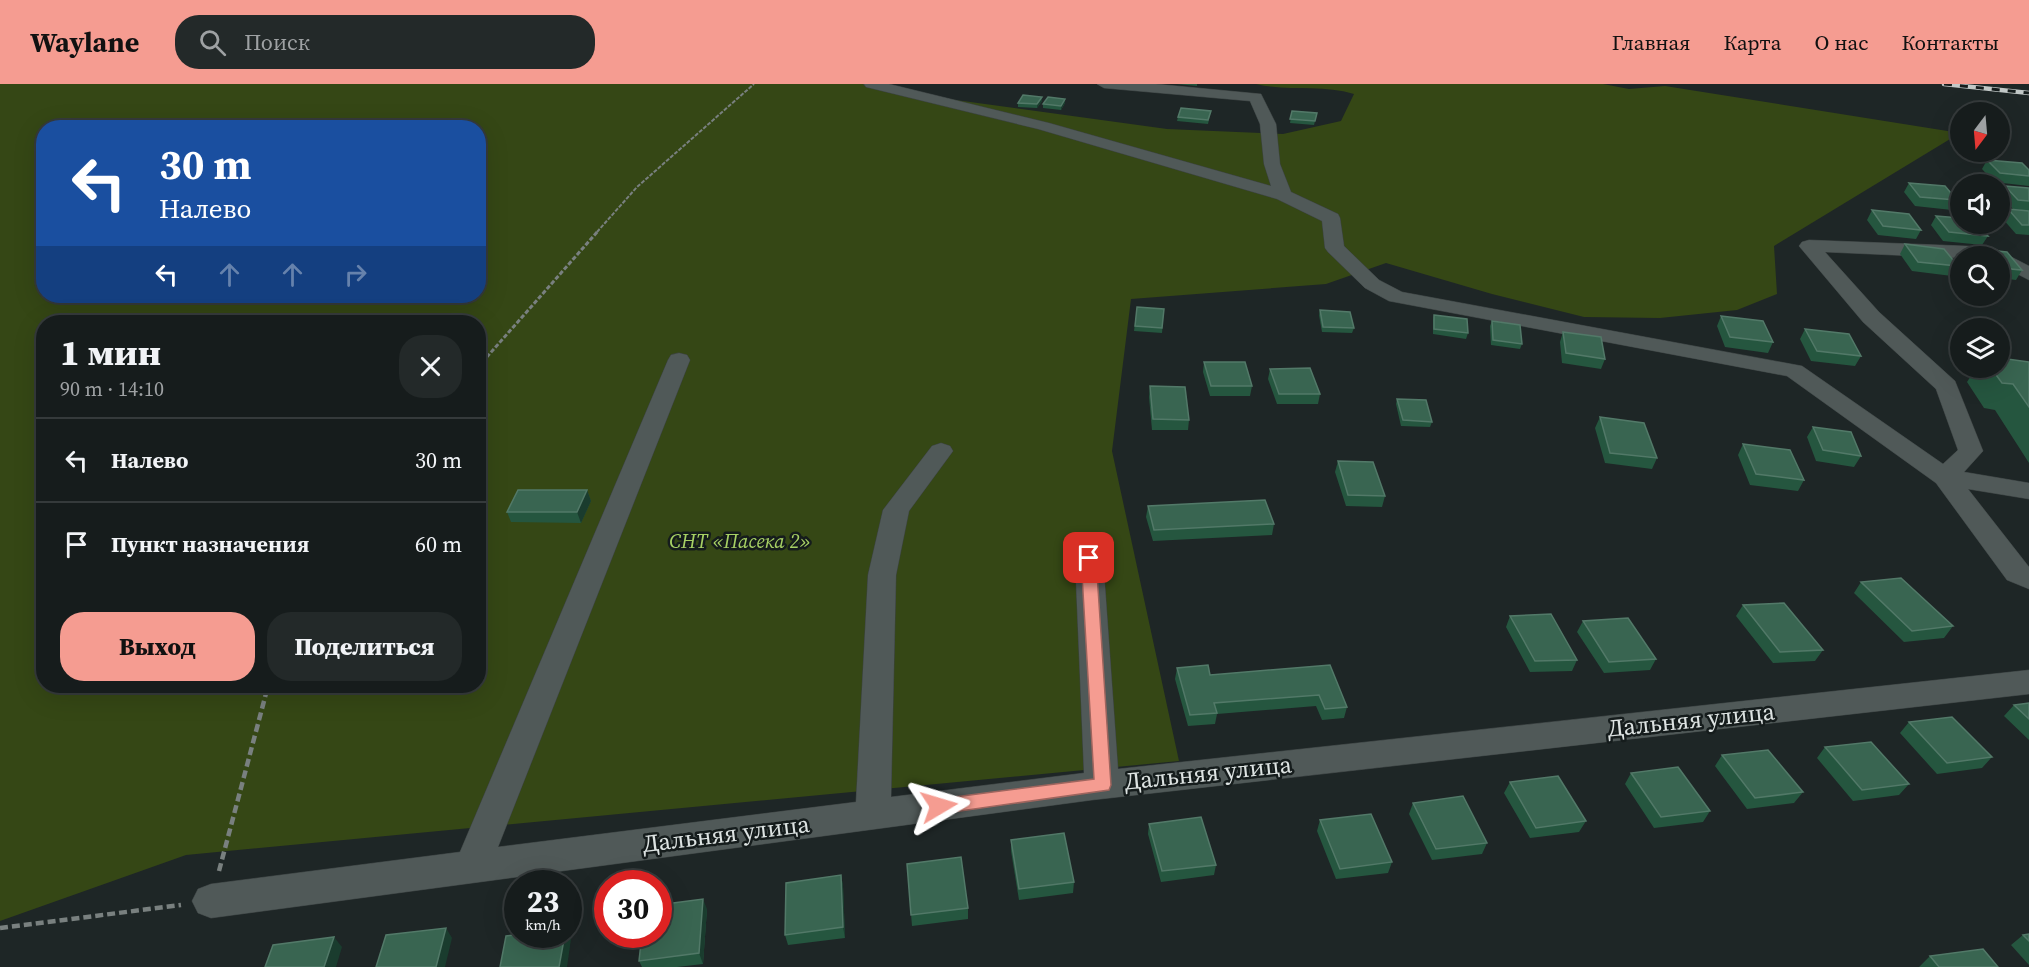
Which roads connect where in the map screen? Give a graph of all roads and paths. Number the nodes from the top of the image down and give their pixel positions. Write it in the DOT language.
graph roads {
  1 [pos="754,84"];
  2 [pos="871,84"];
  3 [pos="1104,84"];
  4 [pos="1283,195"];
  5 [pos="1950,254"];
  6 [pos="2010,263"];
  7 [pos="2029,274"];
  8 [pos="486,358"];
  9 [pos="679,360"];
  10 [pos="941,451"];
  11 [pos="1945,477"];
  12 [pos="2029,490"];
  13 [pos="1089,558"];
  14 [pos="2029,579"];
  15 [pos="2029,682"];
  16 [pos="266,693"];
  17 [pos="1102,785"];
  18 [pos="873,815"];
  19 [pos="472,867"];
  20 [pos="211,901"];
  21 [pos="0,928"];
  1 -- 8 [label="path"];
  2 -- 4 [label="street"];
  3 -- 4 [label="street"];
  4 -- 11 [label="street"];
  5 -- 11 [label="street"];
  6 -- 7 [label="street"];
  9 -- 19 [label="street"];
  10 -- 18 [label="street"];
  11 -- 12 [label="street"];
  11 -- 14 [label="street"];
  13 -- 17 [label="street"];
  15 -- 17 [label="street, Дальняя улица"];
  16 -- 20 [label="path"];
  17 -- 18 [label="street, Дальняя улица"];
  18 -- 19 [label="street, Дальняя улица"];
  19 -- 20 [label="street, Дальняя улица"];
  20 -- 21 [label="path"];
}
